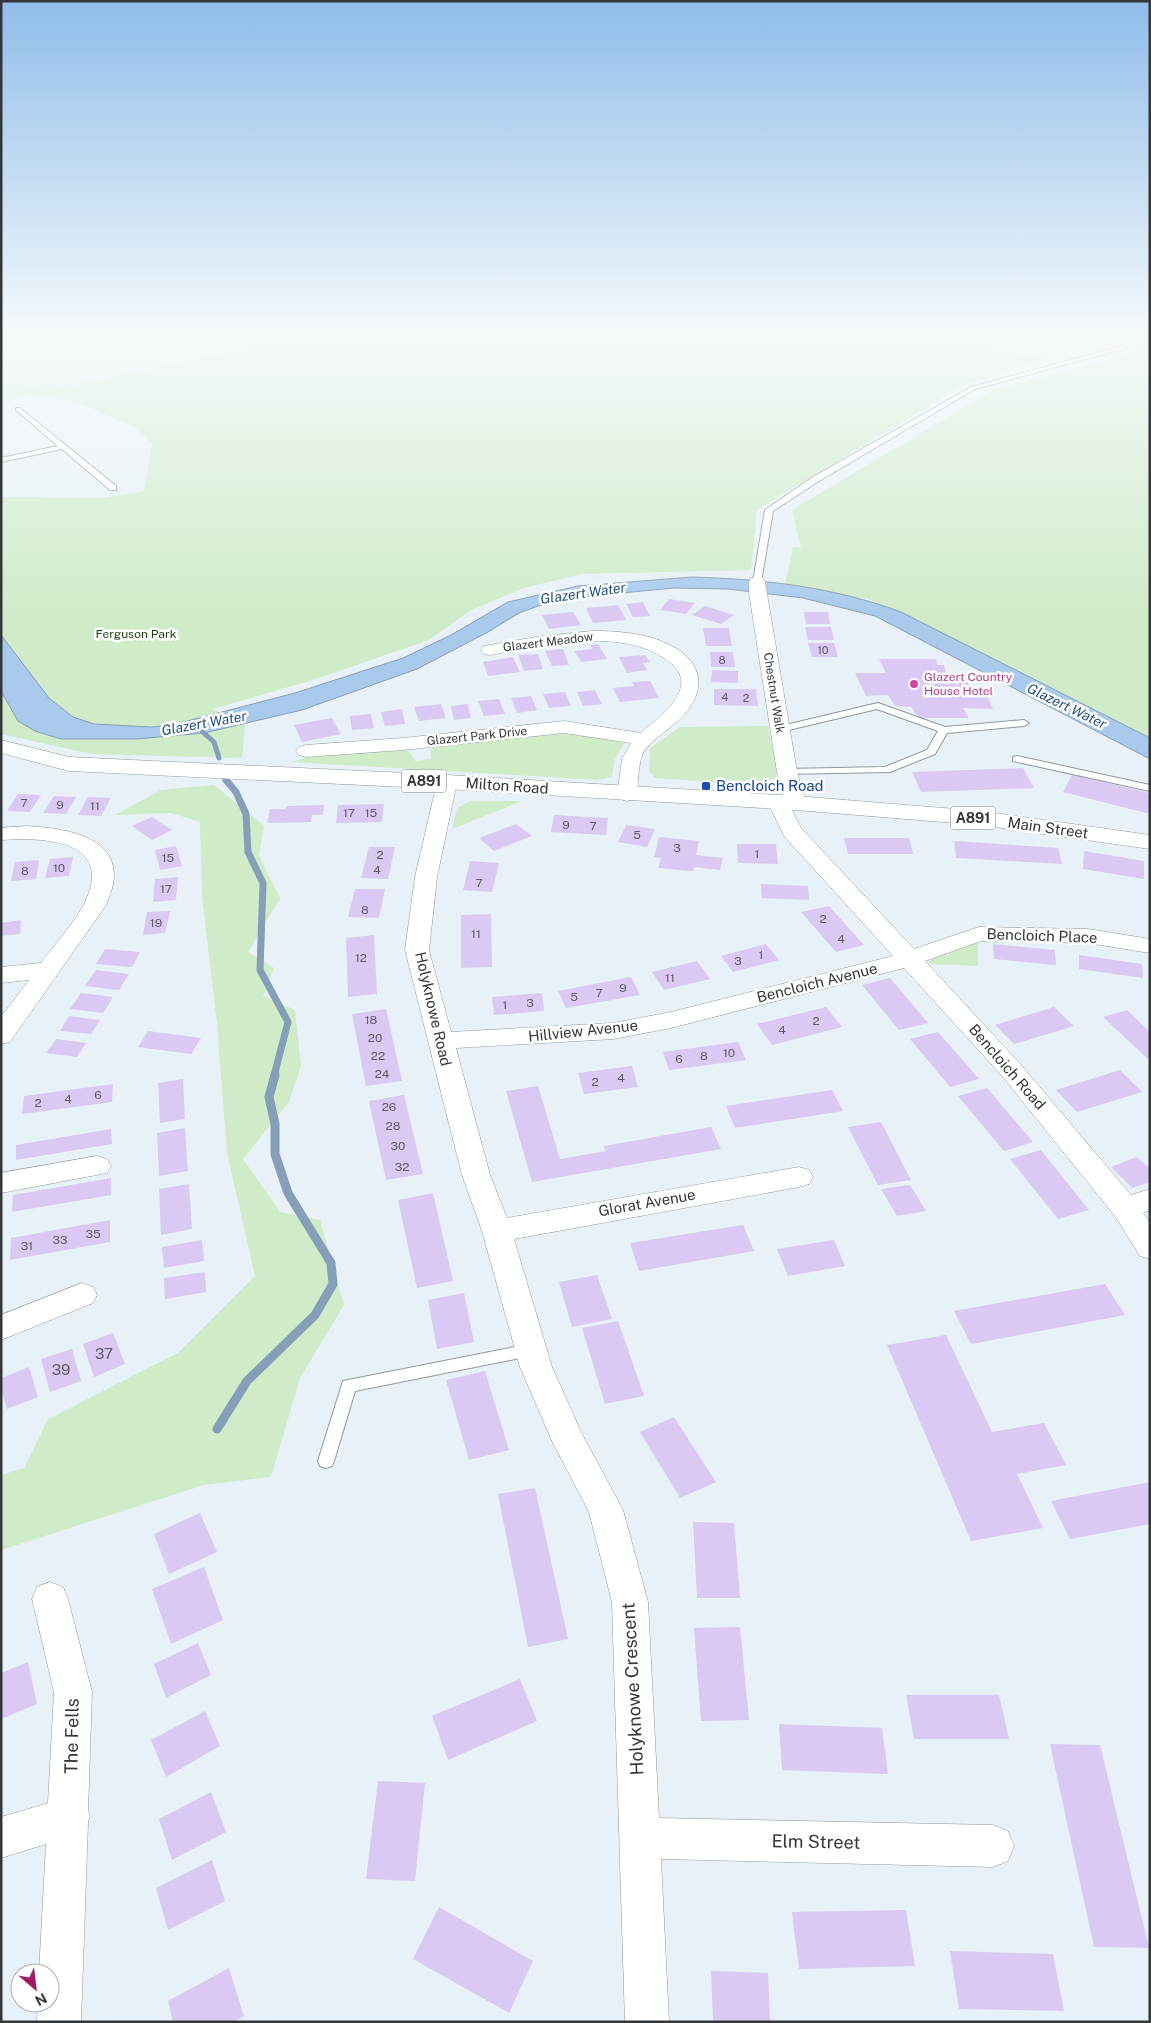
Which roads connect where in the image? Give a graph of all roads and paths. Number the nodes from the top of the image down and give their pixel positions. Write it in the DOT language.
graph roads {
  1 [pos="39,428"];
  2 [pos="903,428"];
  3 [pos="64,447"];
  4 [pos="1,460"];
  5 [pos="116,475"];
  6 [pos="102,479"];
  7 [pos="113,488"];
  8 [pos="757,588"];
  9 [pos="490,650"];
  10 [pos="1024,723"];
  11 [pos="780,730"];
  12 [pos="944,730"];
  13 [pos="646,740"];
  14 [pos="1,746"];
  15 [pos="306,750"];
  16 [pos="1017,758"];
  17 [pos="788,772"];
  18 [pos="447,782"];
  19 [pos="1150,788"];
  20 [pos="627,794"];
  21 [pos="787,803"];
  22 [pos="1,834"];
  23 [pos="1150,842"];
  24 [pos="1150,946"];
  25 [pos="909,959"];
  26 [pos="49,970"];
  27 [pos="1,975"];
  28 [pos="724,1006"];
  29 [pos="1,1036"];
  30 [pos="440,1041"];
  31 [pos="97,1166"];
  32 [pos="799,1177"];
  33 [pos="1,1183"];
  34 [pos="1137,1204"];
  35 [pos="497,1231"];
  36 [pos="1150,1248"];
  37 [pos="82,1295"];
  38 [pos="1,1328"];
  39 [pos="530,1350"];
  40 [pos="326,1461"];
  41 [pos="50,1598"];
  42 [pos="70,1816"];
  43 [pos="1,1838"];
  44 [pos="640,1838"];
  45 [pos="993,1846"];
  46 [pos="59,2022"];
  47 [pos="647,2022"];
  1 -- 3 [label="lane"];
  2 -- 8 [label="lane"];
  3 -- 4 [label="lane"];
  3 -- 6 [label="lane"];
  5 -- 6 [label="lane"];
  6 -- 7 [label="lane"];
  8 -- 11 [label="street, Chestnut Walk"];
  9 -- 13 [label="street, Glazert Meadow"];
  10 -- 12 [label="lane"];
  11 -- 12 [label="lane"];
  11 -- 17 [label="street, Chestnut Walk"];
  12 -- 17 [label="lane"];
  13 -- 15 [label="street, Glazert Park Drive"];
  13 -- 20 [label="street, Glazert Meadow"];
  14 -- 18 [label="main road, Milton Road / A891"];
  16 -- 19 [label="lane"];
  17 -- 21 [label="street, Chestnut Walk"];
  18 -- 20 [label="main road, Milton Road / A891"];
  18 -- 30 [label="street, Holyknowe Road"];
  20 -- 21 [label="main road, Milton Road / A891"];
  21 -- 23 [label="main road, Main Street / A891"];
  21 -- 25 [label="street, Bencloich Road"];
  22 -- 26 [label="street"];
  24 -- 25 [label="street, Bencloich Place"];
  25 -- 28 [label="street, Bencloich Avenue"];
  25 -- 34 [label="street, Bencloich Road"];
  26 -- 27 [label="street"];
  26 -- 29 [label="street"];
  28 -- 30 [label="street, Hillview Avenue"];
  30 -- 35 [label="street, Holyknowe Road"];
  31 -- 33 [label="street"];
  32 -- 35 [label="street, Glorat Avenue"];
  34 -- 36 [label="street, Bencloich Road"];
  35 -- 39 [label="street, Holyknowe Crescent"];
  37 -- 38 [label="street"];
  39 -- 40 [label="lane"];
  39 -- 44 [label="street, Holyknowe Crescent"];
  41 -- 42 [label="street, The Fells"];
  42 -- 43 [label="street"];
  42 -- 46 [label="street, The Fells"];
  44 -- 45 [label="street, Elm Street"];
  44 -- 47 [label="street, Holyknowe Crescent"];
}
